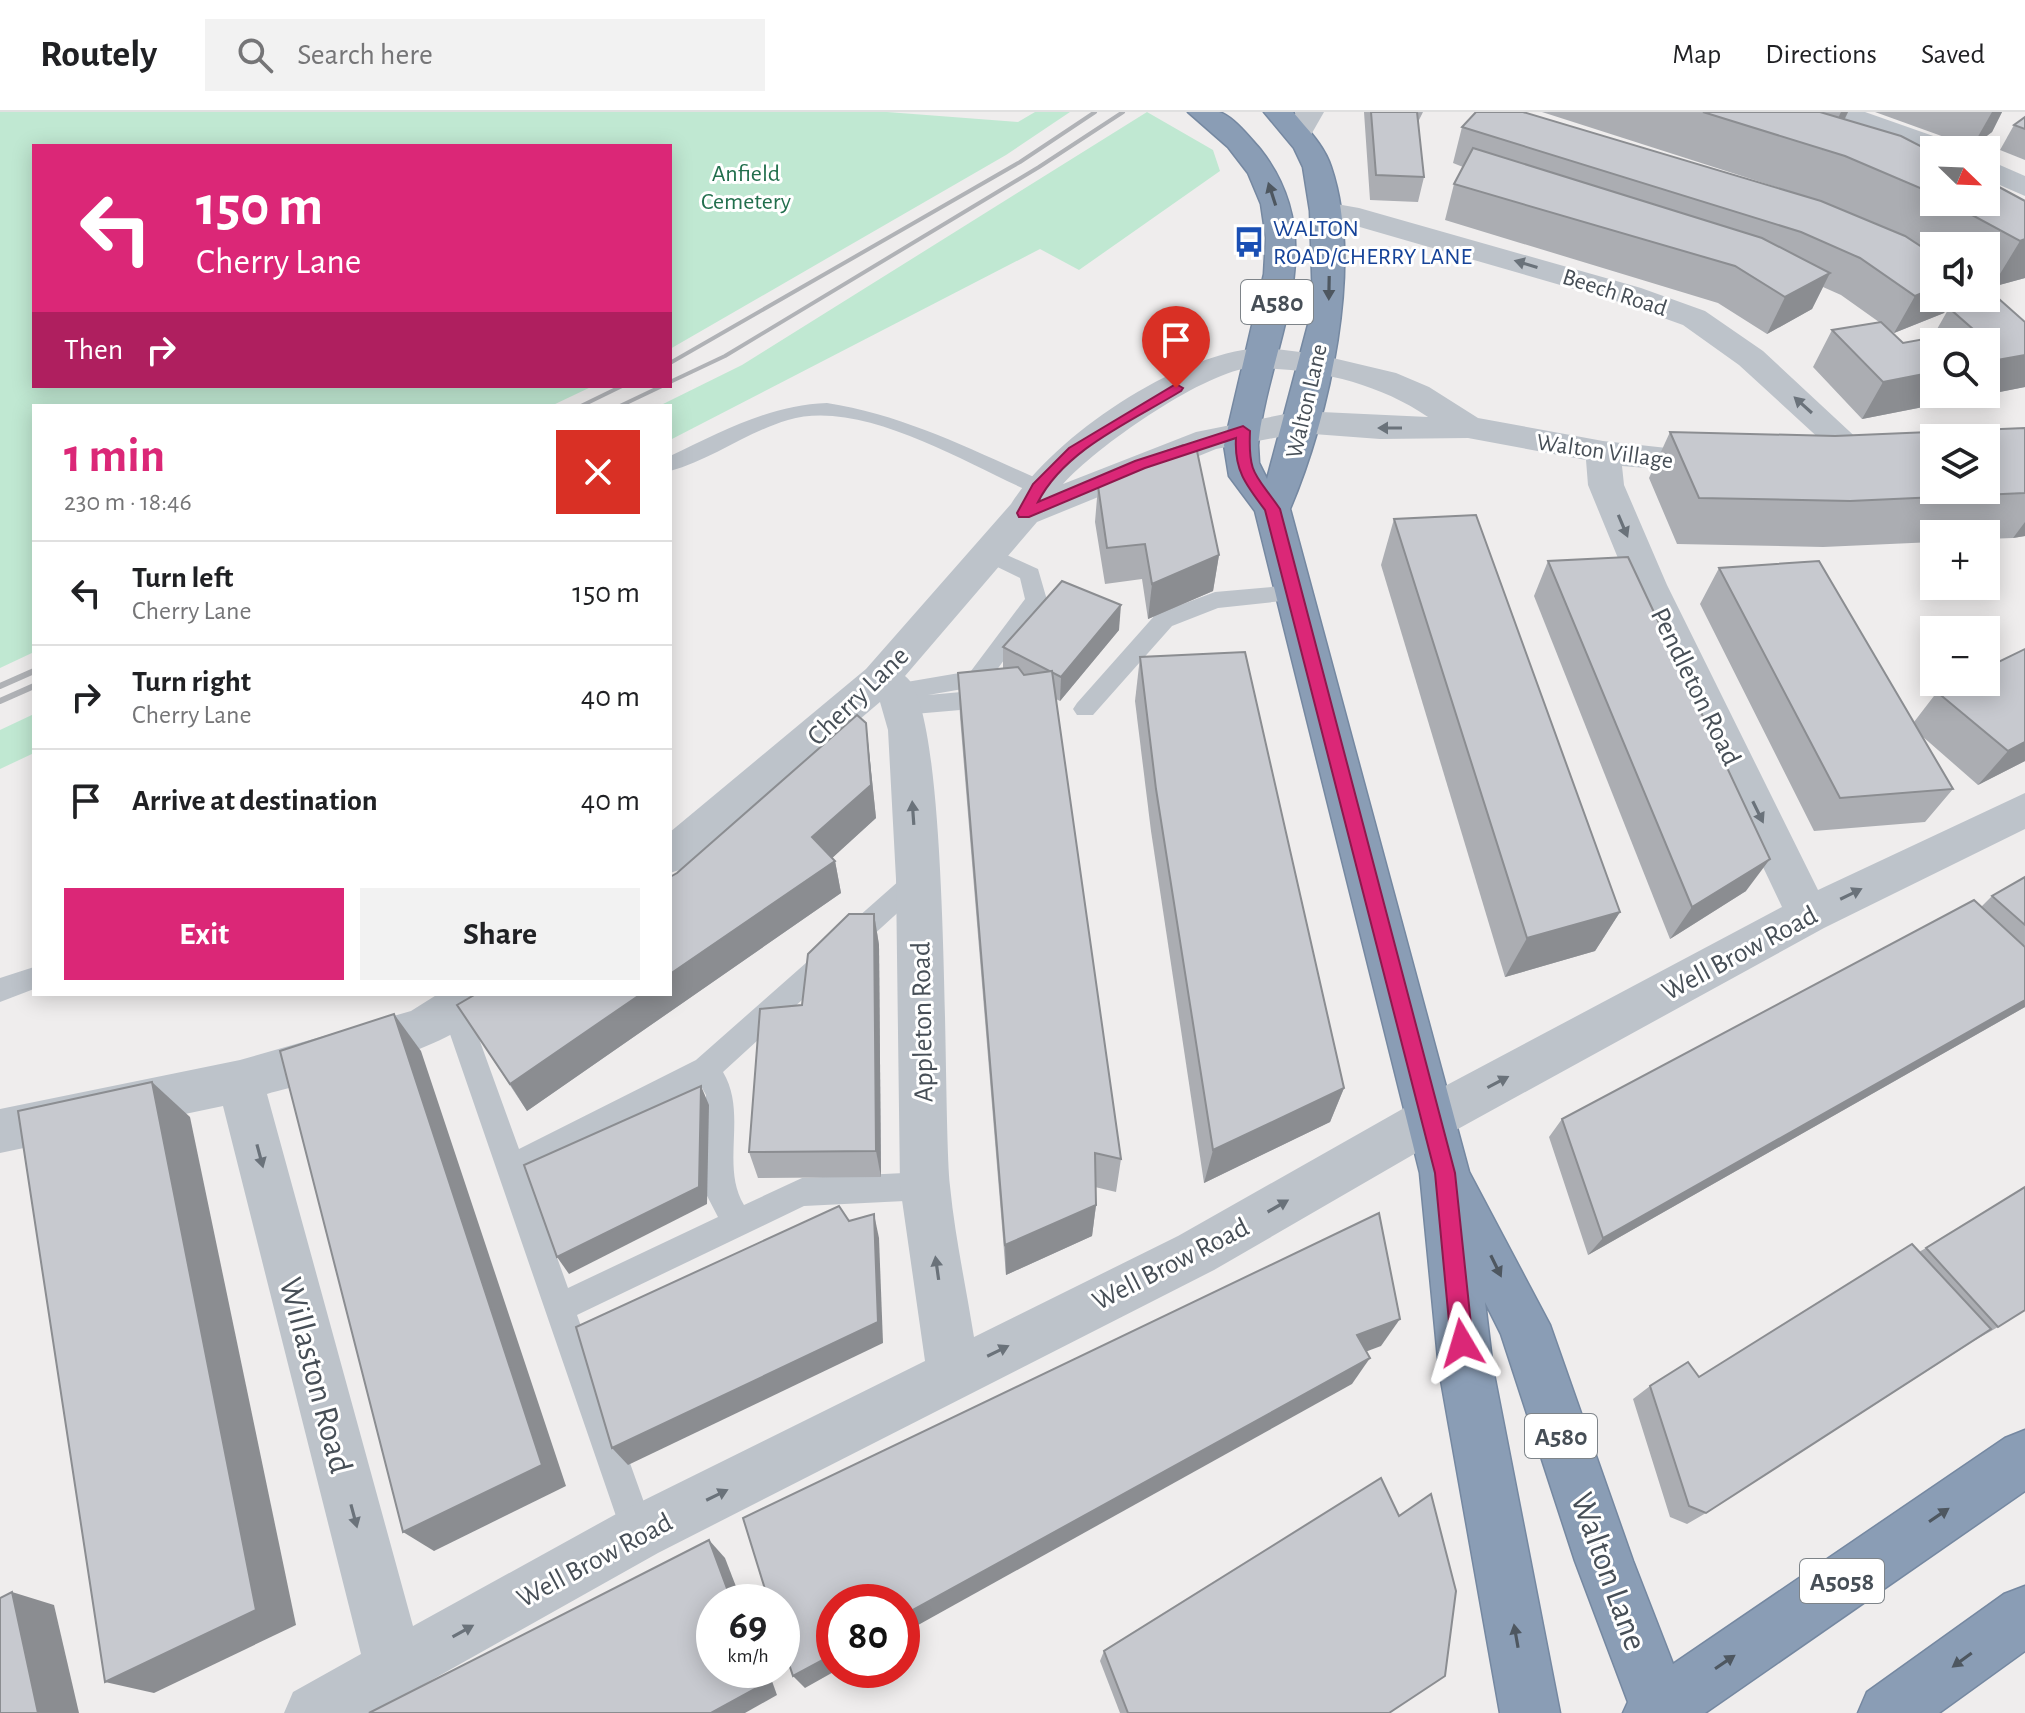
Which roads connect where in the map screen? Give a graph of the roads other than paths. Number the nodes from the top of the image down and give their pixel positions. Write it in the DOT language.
graph roads {
  1 [pos="1202,112"];
  2 [pos="1839,112"];
  3 [pos="1295,119"];
  4 [pos="1920,141"];
  5 [pos="2000,175"];
  6 [pos="2025,187"];
  7 [pos="1325,211"];
  8 [pos="1982,312"];
  9 [pos="2025,348"];
  10 [pos="1261,357"];
  11 [pos="1315,365"];
  12 [pos="1300,422"];
  13 [pos="1468,427"];
  14 [pos="1243,431"];
  15 [pos="1603,452"];
  16 [pos="1818,460"];
  17 [pos="672,463"];
  18 [pos="1747,463"];
  19 [pos="1031,500"];
  20 [pos="1272,509"];
  21 [pos="989,554"];
  22 [pos="1293,593"];
  23 [pos="893,692"];
  24 [pos="1023,696"];
  25 [pos="1085,709"];
  26 [pos="2025,810"];
  27 [pos="672,854"];
  28 [pos="918,879"];
  29 [pos="1808,915"];
  30 [pos="32,979"];
  31 [pos="0,990"];
  32 [pos="465,1001"];
  33 [pos="706,1069"];
  34 [pos="240,1081"];
  35 [pos="1430,1119"];
  36 [pos="0,1131"];
  37 [pos="510,1168"];
  38 [pos="1445,1173"];
  39 [pos="925,1186"];
  40 [pos="738,1222"];
  41 [pos="559,1308"];
  42 [pos="953,1373"];
  43 [pos="2025,1458"];
  44 [pos="638,1533"];
  45 [pos="2025,1615"];
  46 [pos="395,1670"];
  47 [pos="1658,1711"];
  48 [pos="314,1713"];
  49 [pos="1530,1713"];
  50 [pos="1888,1713"];
  10 -- 1 [label="highway, Walton Lane / A580, one-way"];
  2 -- 4 [label="street"];
  3 -- 7 [label="highway, Walton Lane / A580"];
  5 -- 6 [label="street"];
  7 -- 11 [label="highway, Walton Lane / A580, one-way"];
  16 -- 7 [label="street, Beech Road, one-way"];
  8 -- 9 [label="street"];
  10 -- 11 [label="street, Walton Village"];
  10 -- 14 [label="highway, Walton Lane / A580"];
  10 -- 19 [label="street, Cherry Lane"];
  11 -- 12 [label="highway, Walton Lane / A580"];
  11 -- 13 [label="street, Walton Village"];
  13 -- 12 [label="street, Walton Village, one-way"];
  12 -- 14 [label="street, Cherry Lane"];
  12 -- 20 [label="highway, Walton Lane / A580"];
  13 -- 15 [label="street, Walton Village"];
  14 -- 19 [label="street, Cherry Lane"];
  14 -- 20 [label="highway, Walton Lane / A580"];
  15 -- 18 [label="street, Walton Village"];
  15 -- 29 [label="street, Pendleton Road, one-way"];
  17 -- 19 [label="lane"];
  19 -- 21 [label="street, Cherry Lane"];
  20 -- 22 [label="highway, Walton Lane / A580"];
  21 -- 23 [label="street, Cherry Lane"];
  21 -- 23 [label="lane"];
  22 -- 25 [label="lane"];
  22 -- 35 [label="highway, Walton Lane / A580"];
  23 -- 24 [label="lane"];
  23 -- 27 [label="street, Cherry Lane"];
  28 -- 23 [label="street, Appleton Road, one-way"];
  29 -- 26 [label="street, Well Brow Road, one-way"];
  28 -- 33 [label="lane"];
  28 -- 39 [label="street, Appleton Road"];
  35 -- 29 [label="street, Well Brow Road, one-way"];
  30 -- 31 [label="lane"];
  32 -- 34 [label="street"];
  32 -- 37 [label="lane"];
  33 -- 37 [label="lane"];
  33 -- 40 [label="lane"];
  34 -- 36 [label="street"];
  34 -- 46 [label="street, Willaston Road, one-way"];
  35 -- 38 [label="highway, Walton Lane / A580"];
  42 -- 35 [label="street, Well Brow Road, one-way"];
  37 -- 41 [label="lane"];
  38 -- 47 [label="highway, Walton Lane / A580, one-way"];
  49 -- 38 [label="highway, Walton Lane / A580, one-way"];
  39 -- 40 [label="lane"];
  42 -- 39 [label="street, Appleton Road, one-way"];
  40 -- 41 [label="lane"];
  41 -- 44 [label="lane"];
  44 -- 42 [label="street, Well Brow Road, one-way"];
  47 -- 43 [label="highway, A5058, one-way"];
  46 -- 44 [label="street, Well Brow Road, one-way"];
  45 -- 50 [label="highway, one-way"];
  46 -- 48 [label="street, Well Brow Road"];
}
